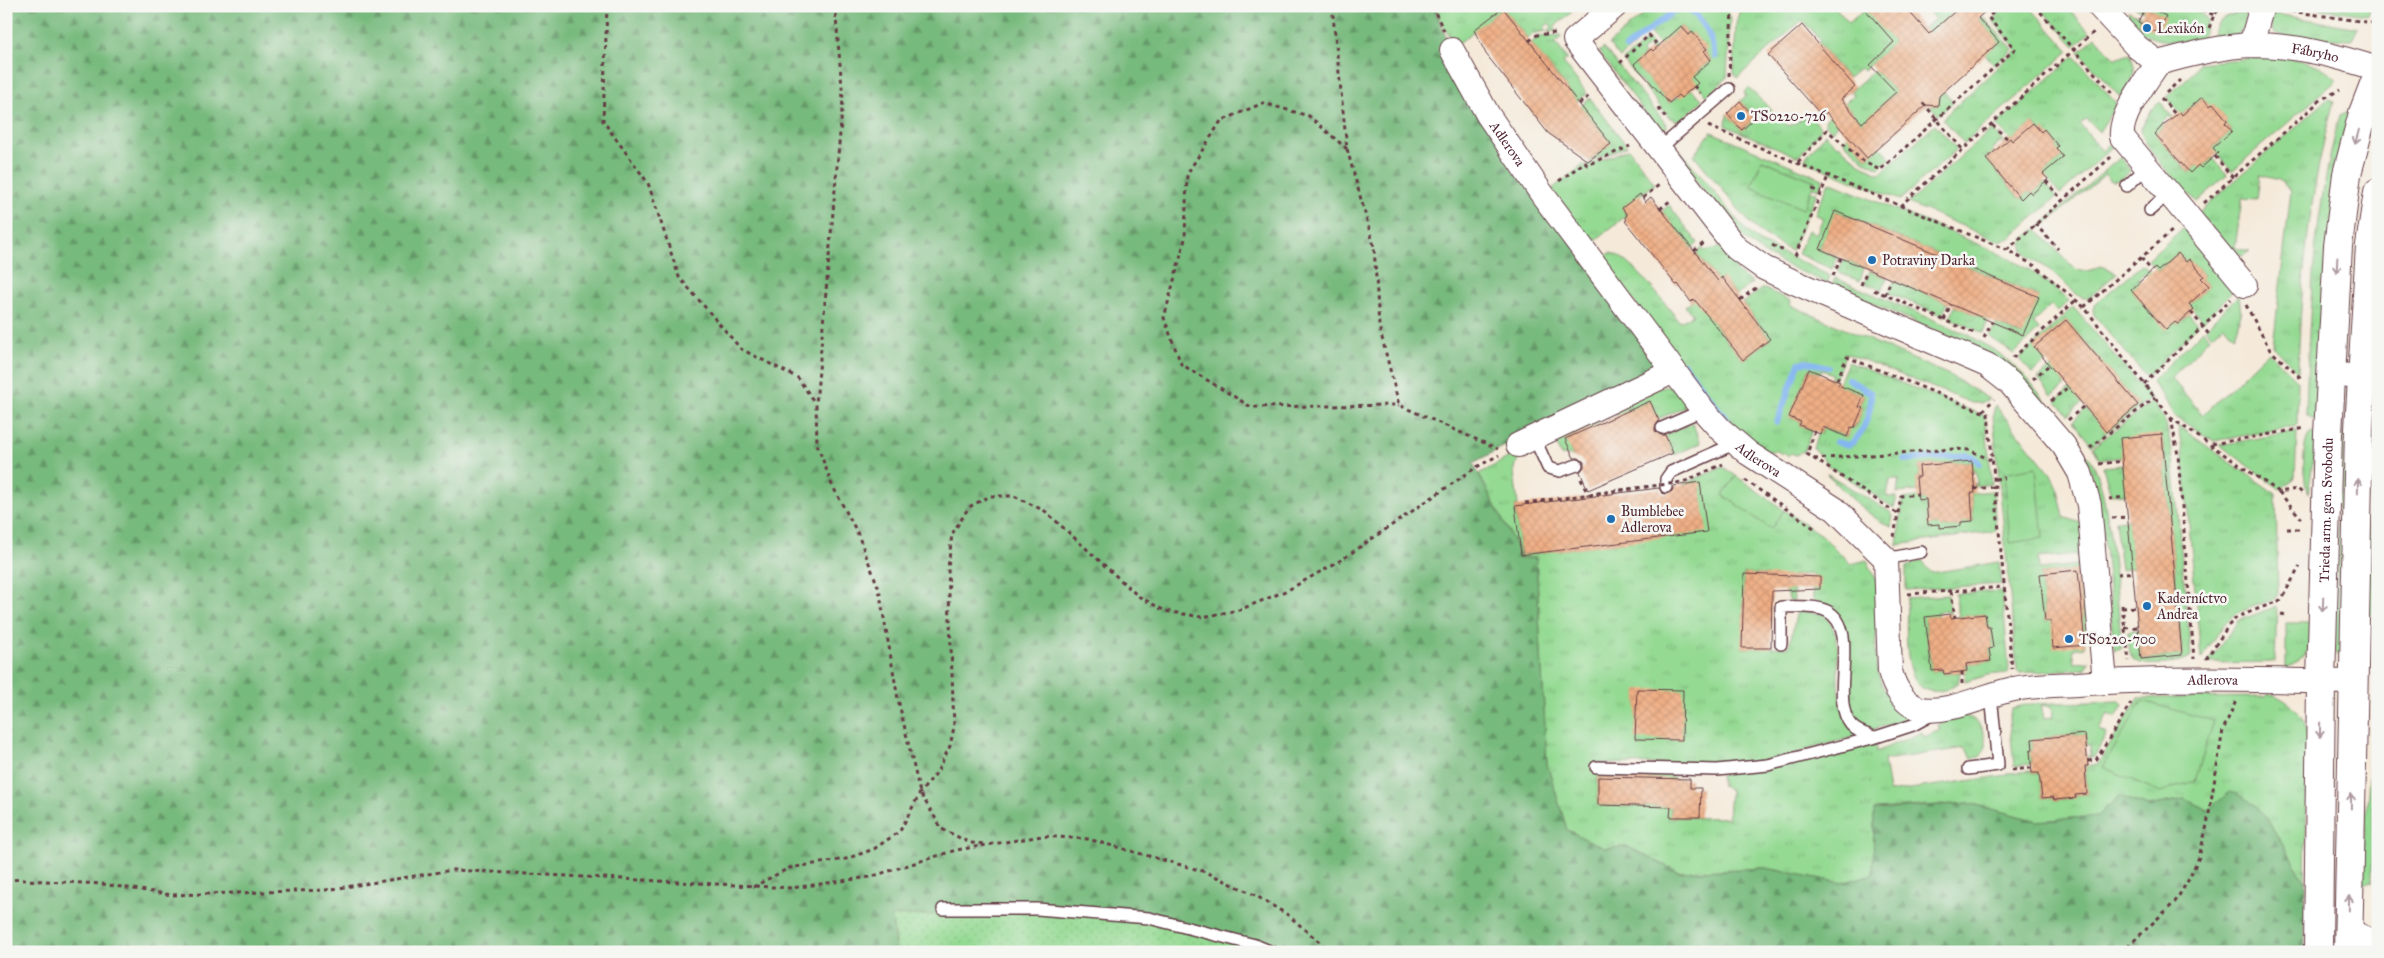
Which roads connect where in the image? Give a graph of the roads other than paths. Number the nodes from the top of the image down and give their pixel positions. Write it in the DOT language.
graph roads {
  1 [pos="1615,6"];
  2 [pos="2262,6"];
  3 [pos="2104,11"];
  4 [pos="2251,45"];
  5 [pos="1452,50"];
  6 [pos="2158,63"];
  7 [pos="2378,69"];
  8 [pos="2378,74"];
  9 [pos="1729,89"];
  10 [pos="1653,141"];
  11 [pos="2147,167"];
  12 [pos="2127,186"];
  13 [pos="2378,192"];
  14 [pos="2169,193"];
  15 [pos="2150,210"];
  16 [pos="2244,292"];
  17 [pos="1674,371"];
  18 [pos="2331,374"];
  19 [pos="2370,378"];
  20 [pos="1696,413"];
  21 [pos="1662,428"];
  22 [pos="1736,443"];
  23 [pos="1519,445"];
  24 [pos="1578,468"];
  25 [pos="1666,487"];
  26 [pos="1921,552"];
  27 [pos="1886,559"];
  28 [pos="1781,644"];
  29 [pos="2321,681"];
  30 [pos="2106,682"];
  31 [pos="2354,682"];
  32 [pos="1991,695"];
  33 [pos="1938,710"];
  34 [pos="1876,737"];
  35 [pos="1596,767"];
  36 [pos="1968,768"];
  37 [pos="2319,825"];
  38 [pos="943,909"];
  39 [pos="2378,945"];
  40 [pos="2348,947"];
  41 [pos="1272,952"];
  42 [pos="2318,952"];
  1 -- 10 [label="street"];
  2 -- 4 [label="street"];
  3 -- 6 [label="street"];
  4 -- 6 [label="street, Fábryho"];
  4 -- 7 [label="street, Fábryho"];
  5 -- 17 [label="street, Adlerova"];
  6 -- 11 [label="street"];
  8 -- 18 [label="street, Trieda arm. gen. Svobodu, one-way"];
  9 -- 10 [label="lane"];
  10 -- 30 [label="street"];
  11 -- 12 [label="lane"];
  11 -- 14 [label="street"];
  13 -- 19 [label="street"];
  14 -- 15 [label="lane"];
  14 -- 16 [label="street"];
  17 -- 20 [label="street, Adlerova"];
  17 -- 23 [label="street"];
  18 -- 19 [label="street"];
  18 -- 29 [label="street, Trieda arm. gen. Svobodu, one-way"];
  31 -- 19 [label="street, one-way"];
  20 -- 21 [label="lane"];
  20 -- 22 [label="street, Adlerova"];
  22 -- 25 [label="lane"];
  22 -- 27 [label="street, Adlerova"];
  23 -- 24 [label="lane"];
  26 -- 27 [label="lane"];
  27 -- 33 [label="street, Adlerova"];
  28 -- 34 [label="lane"];
  29 -- 30 [label="street, Adlerova"];
  29 -- 31 [label="street, Adlerova"];
  29 -- 37 [label="street, Trieda arm. gen. Svobodu, one-way"];
  30 -- 32 [label="street, Adlerova"];
  40 -- 31 [label="street, one-way"];
  32 -- 33 [label="street, Adlerova"];
  32 -- 36 [label="lane"];
  33 -- 34 [label="lane"];
  34 -- 35 [label="lane"];
  37 -- 40 [label="street"];
  37 -- 42 [label="street, Trieda arm. gen. Svobodu"];
  38 -- 41 [label="lane"];
  39 -- 40 [label="street"];
}
